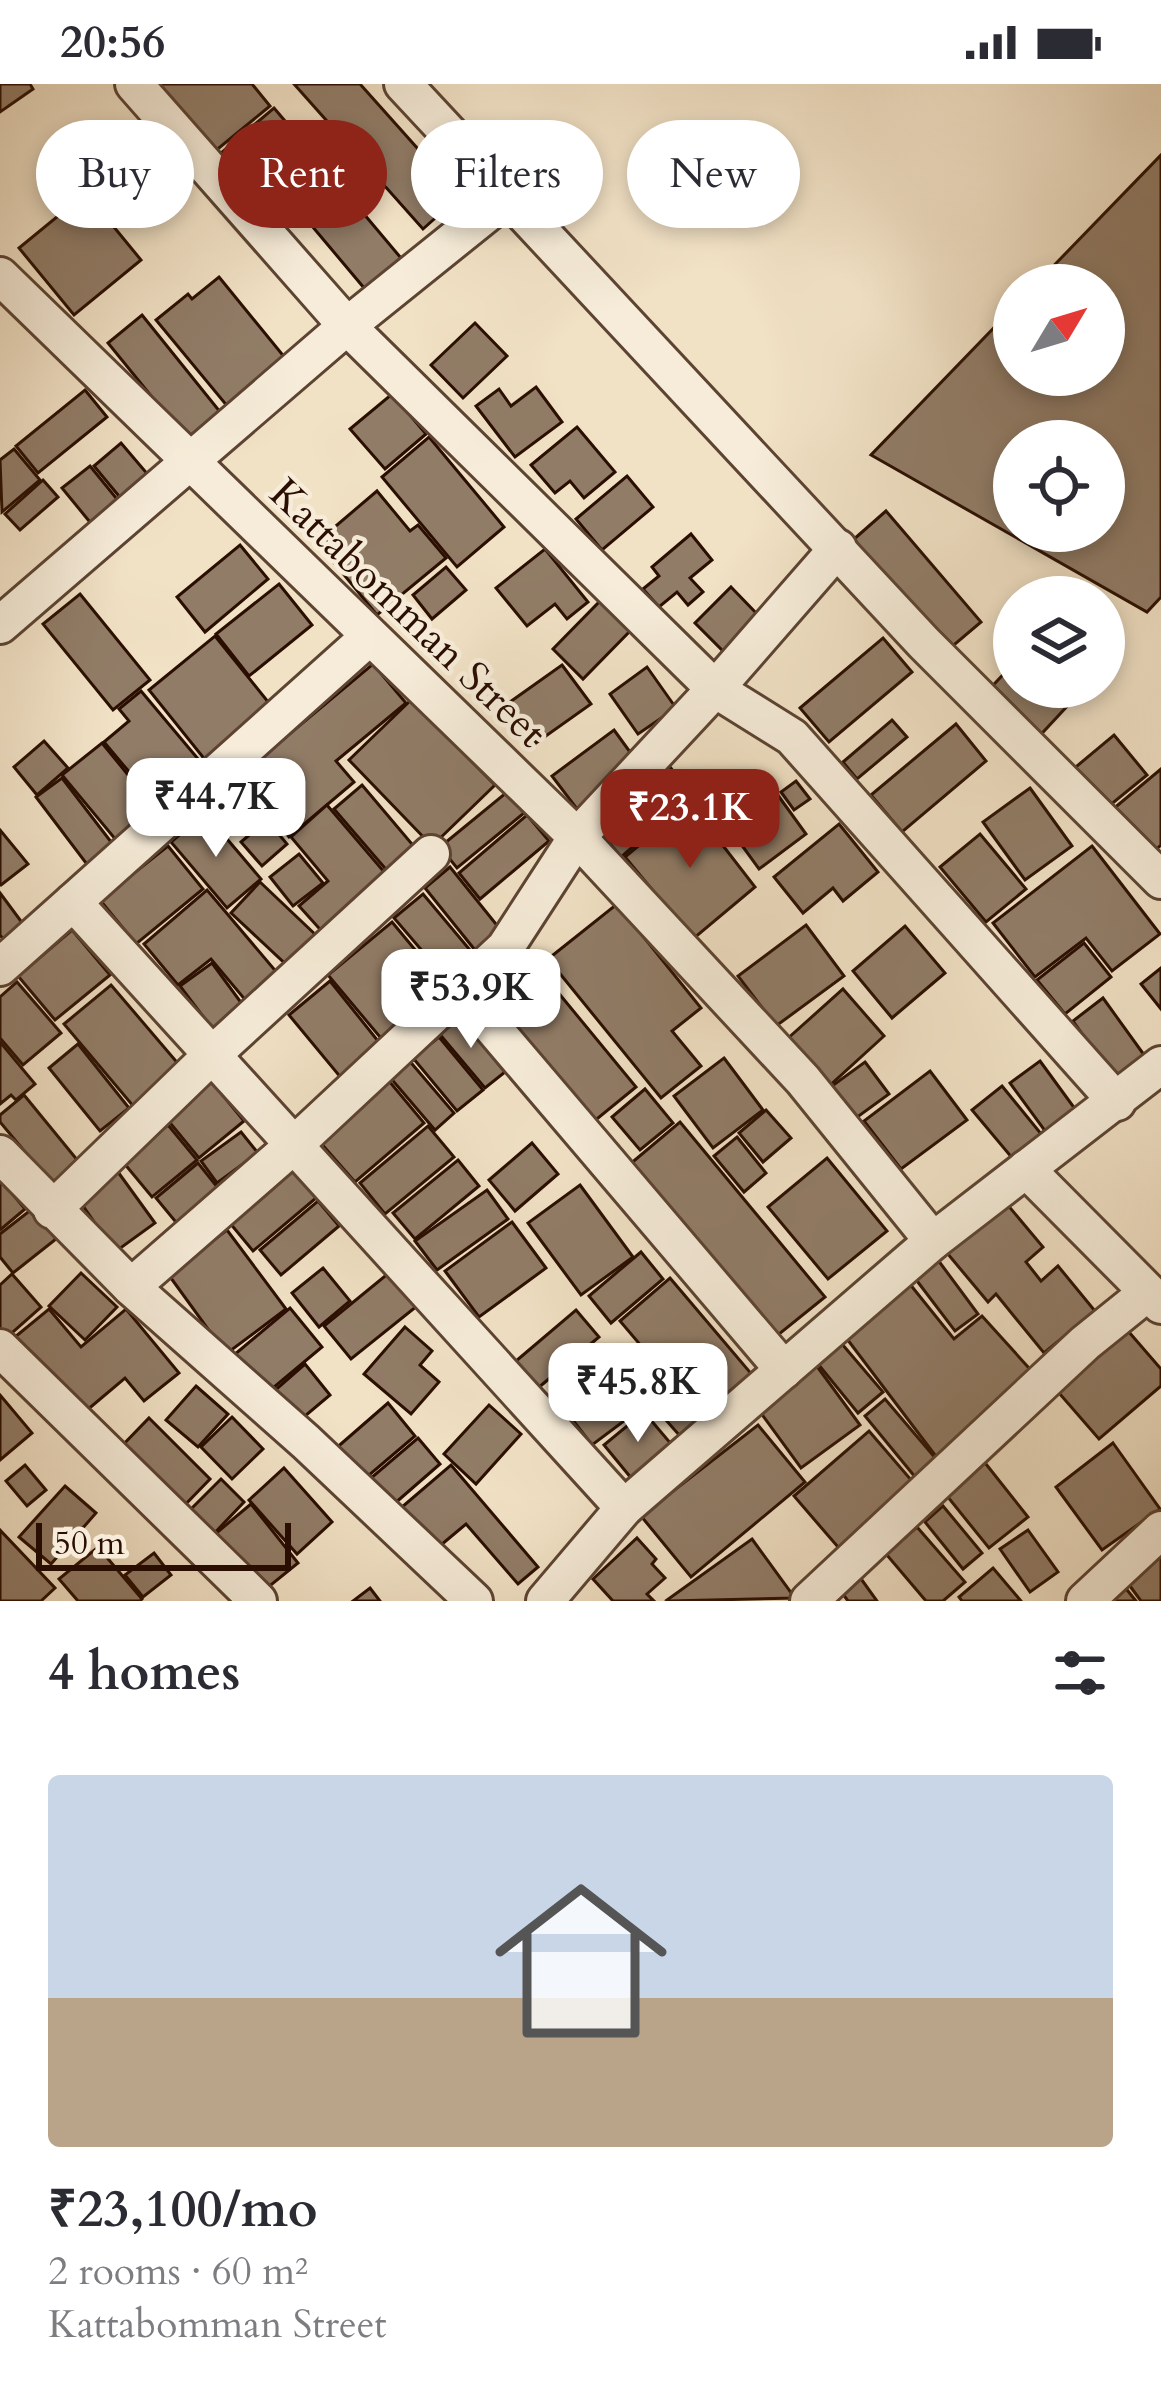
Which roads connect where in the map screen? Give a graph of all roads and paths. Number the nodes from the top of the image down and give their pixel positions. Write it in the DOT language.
graph roads {
  1 [pos="134,84"];
  2 [pos="403,84"];
  3 [pos="436,120"];
  4 [pos="469,228"];
  5 [pos="534,228"];
  6 [pos="0,276"];
  7 [pos="347,326"];
  8 [pos="188,463"];
  9 [pos="838,548"];
  10 [pos="0,625"];
  11 [pos="370,637"];
  12 [pos="716,689"];
  13 [pos="577,837"];
  14 [pos="431,854"];
  15 [pos="1161,880"];
  16 [pos="73,902"];
  17 [pos="0,967"];
  18 [pos="459,988"];
  19 [pos="214,1053"];
  20 [pos="1161,1065"];
  21 [pos="1117,1102"];
  22 [pos="294,1145"];
  23 [pos="0,1154"];
  24 [pos="1026,1169"];
  25 [pos="52,1210"];
  26 [pos="933,1241"];
  27 [pos="131,1287"];
  28 [pos="1154,1299"];
  29 [pos="0,1348"];
  30 [pos="784,1370"];
  31 [pos="624,1508"];
  32 [pos="1161,1530"];
  33 [pos="258,1601"];
  34 [pos="474,1601"];
  35 [pos="545,1601"];
  36 [pos="809,1601"];
  37 [pos="1085,1601"];
  1 -- 7 [label="street"];
  2 -- 3 [label="street"];
  4 -- 7 [label="street"];
  5 -- 9 [label="street"];
  6 -- 8 [label="street, Kattabomman Street"];
  7 -- 8 [label="street"];
  7 -- 12 [label="street"];
  8 -- 10 [label="street"];
  8 -- 11 [label="street, Kattabomman Street"];
  9 -- 12 [label="street"];
  9 -- 15 [label="street"];
  11 -- 13 [label="street, Kattabomman Street"];
  11 -- 16 [label="street"];
  12 -- 13 [label="street"];
  12 -- 21 [label="street"];
  13 -- 18 [label="street"];
  13 -- 26 [label="street, Kattabomman Street"];
  14 -- 19 [label="street"];
  16 -- 17 [label="street"];
  16 -- 19 [label="street"];
  18 -- 22 [label="street"];
  18 -- 30 [label="street"];
  19 -- 22 [label="street"];
  19 -- 25 [label="street"];
  20 -- 21 [label="street"];
  21 -- 24 [label="street"];
  22 -- 27 [label="street"];
  22 -- 31 [label="street"];
  23 -- 25 [label="street"];
  24 -- 26 [label="street"];
  24 -- 28 [label="street"];
  25 -- 27 [label="street"];
  26 -- 30 [label="street"];
  27 -- 34 [label="street"];
  28 -- 36 [label="street"];
  29 -- 33 [label="street"];
  30 -- 31 [label="street"];
  31 -- 35 [label="street"];
  32 -- 37 [label="street"];
}
